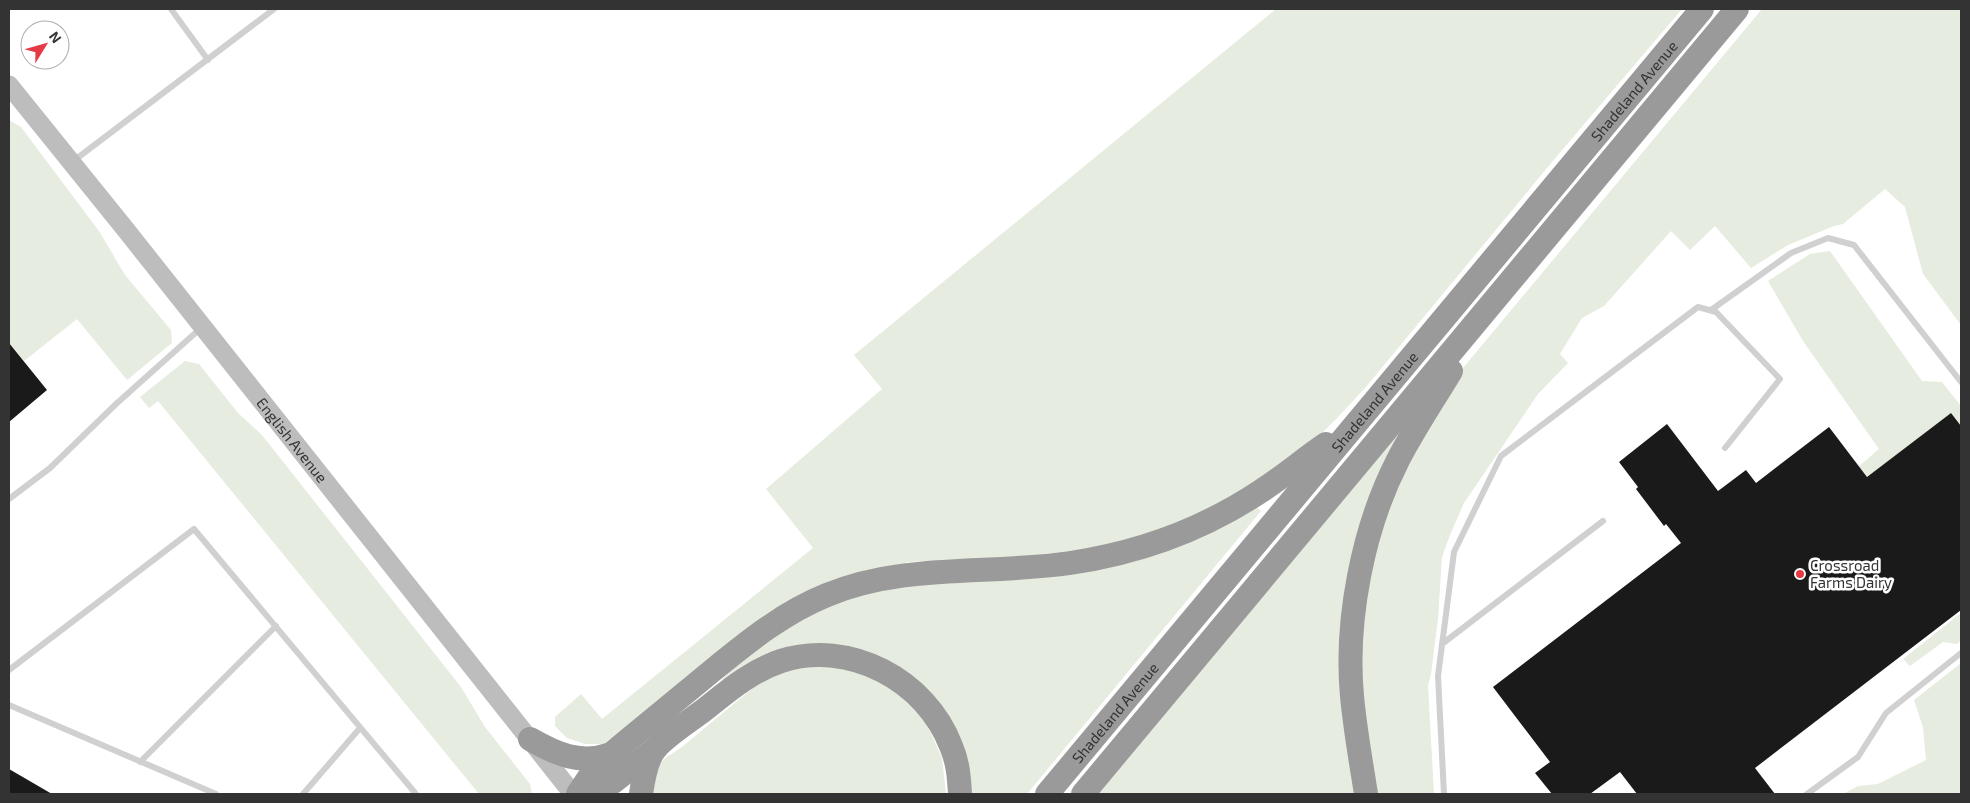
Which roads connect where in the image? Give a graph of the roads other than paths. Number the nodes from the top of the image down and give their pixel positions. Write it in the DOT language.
graph roads {
  1 [pos="170,9"];
  2 [pos="274,9"];
  3 [pos="1702,9"];
  4 [pos="1737,9"];
  5 [pos="208,60"];
  6 [pos="10,89"];
  7 [pos="71,162"];
  8 [pos="1494,300"];
  9 [pos="1711,310"];
  10 [pos="203,327"];
  11 [pos="1961,382"];
  12 [pos="1351,428"];
  13 [pos="1725,448"];
  14 [pos="9,499"];
  15 [pos="1603,521"];
  16 [pos="276,626"];
  17 [pos="1442,644"];
  18 [pos="1961,653"];
  19 [pos="9,670"];
  20 [pos="9,705"];
  21 [pos="360,728"];
  22 [pos="530,739"];
  23 [pos="656,748"];
  24 [pos="611,754"];
  25 [pos="140,762"];
  26 [pos="216,794"];
  27 [pos="303,794"];
  28 [pos="416,794"];
  29 [pos="573,794"];
  30 [pos="578,794"];
  31 [pos="583,794"];
  32 [pos="641,794"];
  33 [pos="960,794"];
  34 [pos="1047,794"];
  35 [pos="1083,794"];
  36 [pos="1366,794"];
  37 [pos="1444,794"];
  38 [pos="1807,794"];
  1 -- 5 [label="lane"];
  2 -- 5 [label="lane"];
  3 -- 12 [label="highway, Shadeland Avenue"];
  4 -- 8 [label="highway, Shadeland Avenue"];
  5 -- 7 [label="lane"];
  6 -- 7 [label="street, English Avenue"];
  7 -- 10 [label="street, English Avenue"];
  8 -- 35 [label="highway, Shadeland Avenue"];
  8 -- 36 [label="highway"];
  9 -- 11 [label="lane"];
  9 -- 13 [label="lane"];
  9 -- 17 [label="lane"];
  10 -- 14 [label="lane"];
  10 -- 22 [label="street, English Avenue"];
  12 -- 24 [label="highway"];
  12 -- 34 [label="highway, Shadeland Avenue"];
  15 -- 17 [label="lane"];
  16 -- 19 [label="lane"];
  16 -- 21 [label="lane"];
  16 -- 25 [label="lane"];
  17 -- 37 [label="lane"];
  18 -- 38 [label="lane"];
  20 -- 25 [label="lane"];
  21 -- 27 [label="lane"];
  21 -- 28 [label="lane"];
  22 -- 24 [label="highway"];
  22 -- 29 [label="street, English Avenue"];
  23 -- 31 [label="highway"];
  23 -- 32 [label="highway"];
  23 -- 33 [label="highway"];
  24 -- 30 [label="highway"];
  25 -- 26 [label="lane"];
}
